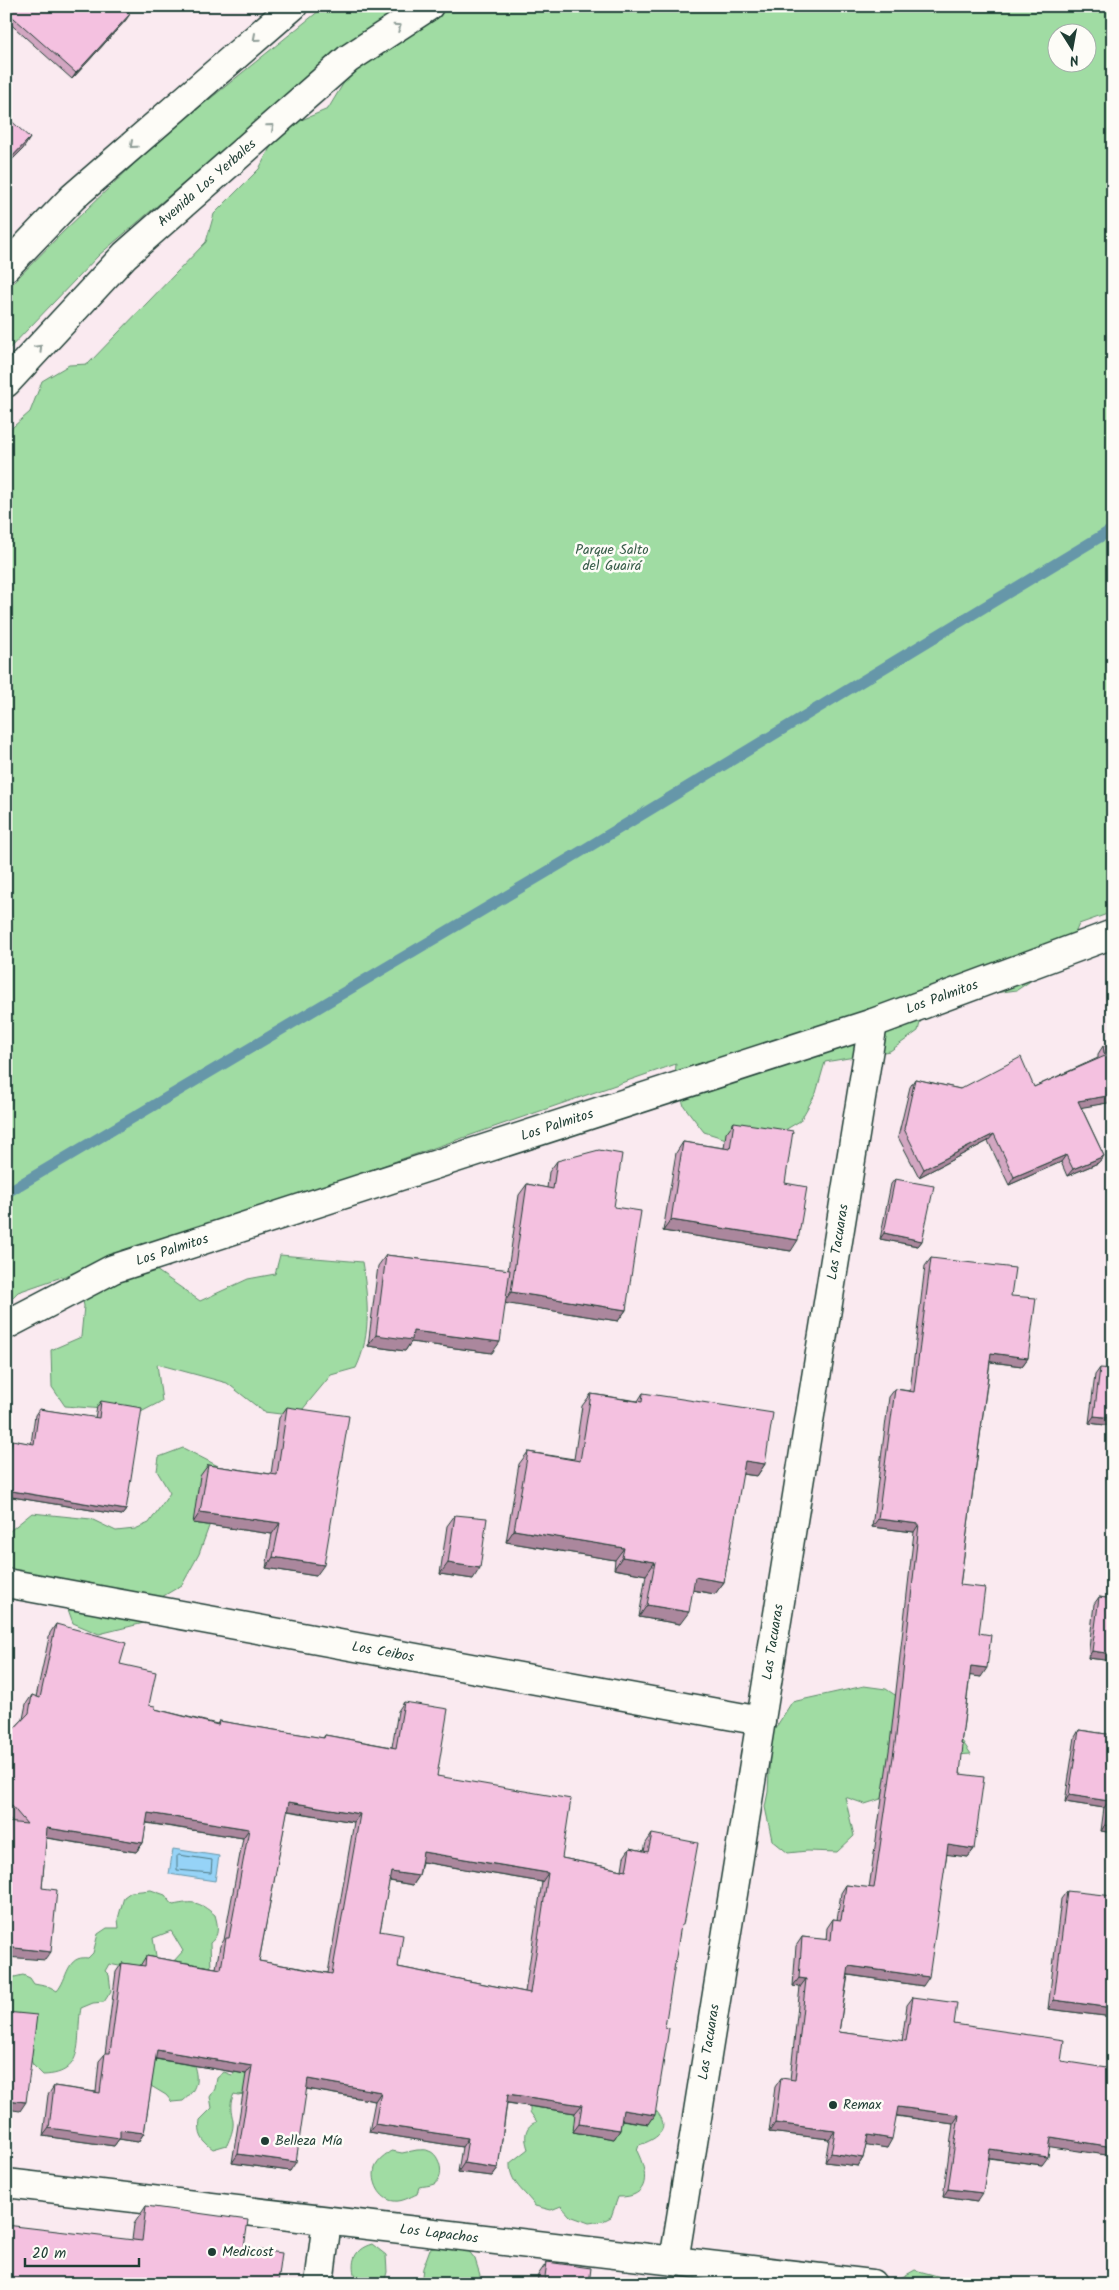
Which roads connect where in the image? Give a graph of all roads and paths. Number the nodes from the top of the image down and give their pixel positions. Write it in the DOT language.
graph roads {
  1 [pos="293,6"];
  2 [pos="428,6"];
  3 [pos="6,267"];
  4 [pos="6,384"];
  5 [pos="1113,934"];
  6 [pos="873,1023"];
  7 [pos="6,1325"];
  8 [pos="6,1583"];
  9 [pos="761,1721"];
  10 [pos="6,2183"];
  11 [pos="327,2220"];
  12 [pos="674,2261"];
  13 [pos="856,2283"];
  14 [pos="319,2284"];
  1 -- 3 [label="street, one-way"];
  4 -- 2 [label="street, Avenida Los Yerbales, one-way"];
  5 -- 6 [label="street, Los Palmitos"];
  6 -- 7 [label="street, Los Palmitos"];
  6 -- 9 [label="street, Las Tacuaras"];
  8 -- 9 [label="street, Los Ceibos"];
  9 -- 12 [label="street, Las Tacuaras"];
  10 -- 11 [label="street, Los Lapachos"];
  11 -- 12 [label="street, Los Lapachos"];
  11 -- 14 [label="street"];
  12 -- 13 [label="street, Los Lapachos"];
}
